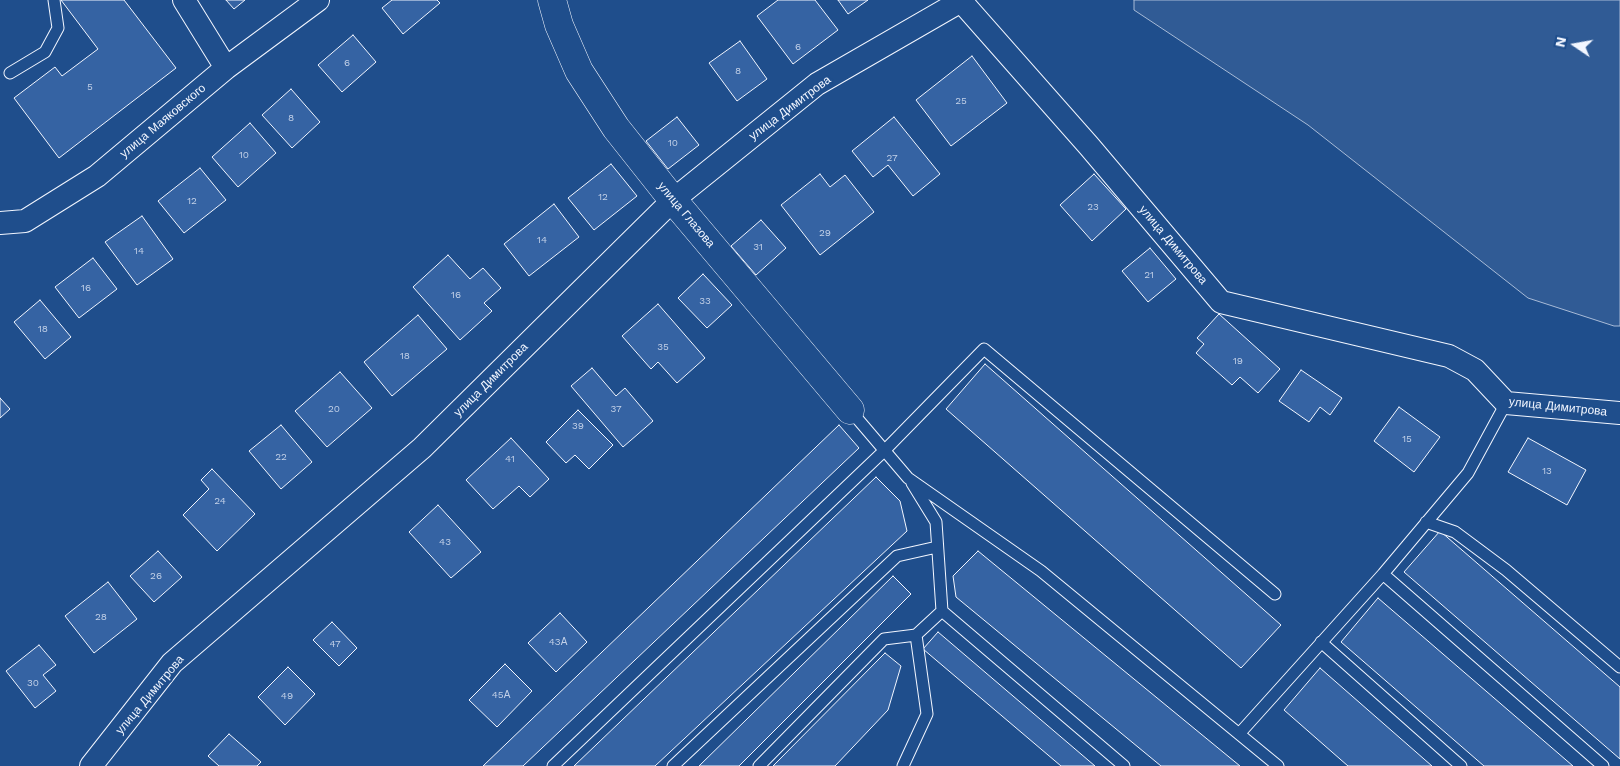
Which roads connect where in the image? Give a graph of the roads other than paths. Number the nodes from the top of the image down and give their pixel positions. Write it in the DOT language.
graph roads {
  1 [pos="54,0"];
  2 [pos="184,0"];
  3 [pos="318,0"];
  4 [pos="552,0"];
  5 [pos="226,68"];
  6 [pos="10,73"];
  7 [pos="673,200"];
  8 [pos="0,222"];
  9 [pos="1506,403"];
  10 [pos="850,410"];
  11 [pos="1620,413"];
  12 [pos="885,450"];
  13 [pos="908,478"];
  14 [pos="1426,522"];
  15 [pos="937,547"];
  16 [pos="1383,574"];
  17 [pos="1275,594"];
  18 [pos="942,611"];
  19 [pos="916,635"];
  20 [pos="1321,642"];
  21 [pos="1620,667"];
  22 [pos="1239,734"];
  23 [pos="90,766"];
  24 [pos="553,766"];
  25 [pos="673,766"];
  26 [pos="758,766"];
  27 [pos="903,766"];
  28 [pos="1124,766"];
  29 [pos="1278,766"];
  30 [pos="1461,766"];
  31 [pos="1603,766"];
  1 -- 6 [label="lane"];
  2 -- 5 [label="street"];
  3 -- 5 [label="street, улица Маяковского"];
  4 -- 7 [label="street, улица Глазова"];
  5 -- 8 [label="street, улица Маяковского"];
  7 -- 9 [label="street, улица Димитрова"];
  7 -- 10 [label="street, улица Глазова"];
  7 -- 23 [label="street, улица Димитрова"];
  9 -- 11 [label="street, улица Димитрова"];
  9 -- 14 [label="lane"];
  10 -- 12 [label="lane"];
  12 -- 13 [label="lane"];
  12 -- 17 [label="lane"];
  12 -- 24 [label="lane"];
  13 -- 15 [label="lane"];
  13 -- 22 [label="lane"];
  14 -- 16 [label="lane"];
  14 -- 21 [label="lane"];
  15 -- 18 [label="lane"];
  15 -- 25 [label="lane"];
  16 -- 20 [label="lane"];
  16 -- 31 [label="lane"];
  18 -- 19 [label="lane"];
  18 -- 28 [label="lane"];
  19 -- 26 [label="lane"];
  19 -- 27 [label="lane"];
  20 -- 22 [label="lane"];
  20 -- 30 [label="lane"];
  22 -- 29 [label="lane"];
}
